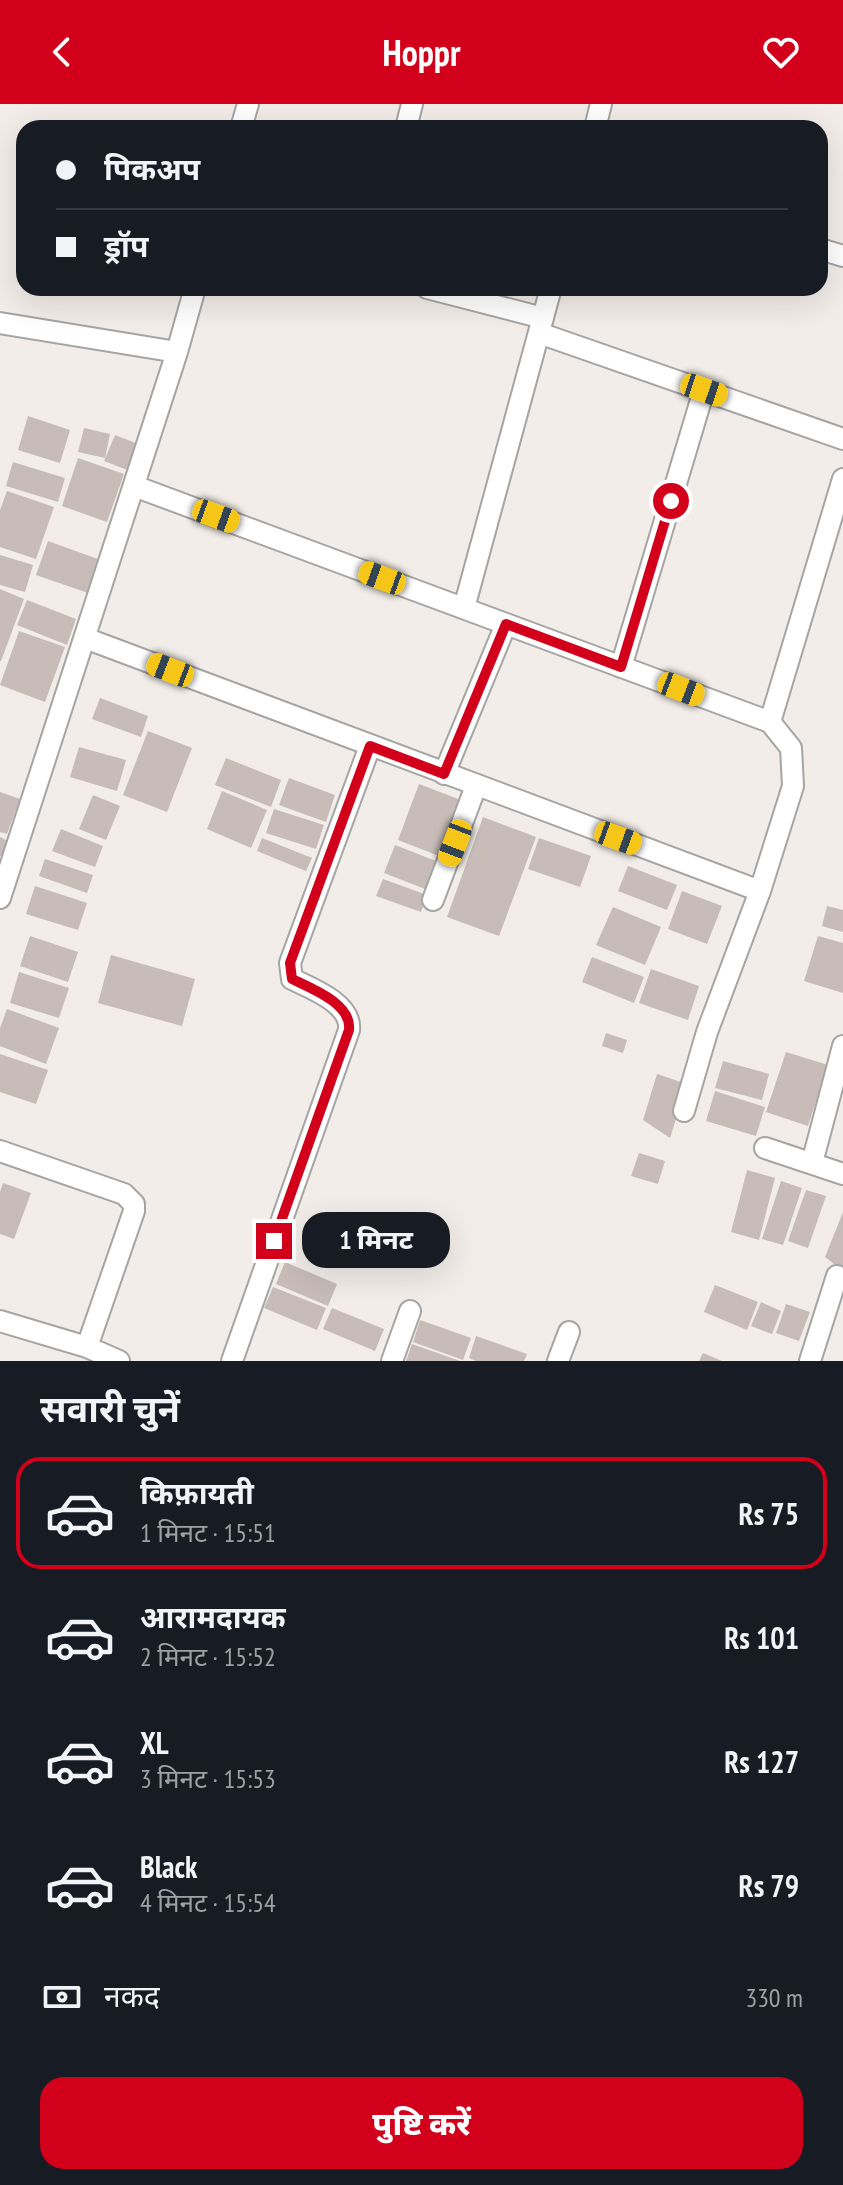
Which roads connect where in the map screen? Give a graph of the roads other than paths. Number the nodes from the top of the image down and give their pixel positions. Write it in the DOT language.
graph roads {
  1 [pos="193,296"];
  2 [pos="452,296"];
  3 [pos="549,296"];
  4 [pos="0,323"];
  5 [pos="541,325"];
  6 [pos="177,352"];
  7 [pos="704,390"];
  8 [pos="843,439"];
  9 [pos="843,479"];
  10 [pos="134,486"];
  11 [pos="464,608"];
  12 [pos="506,624"];
  13 [pos="85,638"];
  14 [pos="621,667"];
  15 [pos="770,722"];
  16 [pos="370,746"];
  17 [pos="444,774"];
  18 [pos="476,786"];
  19 [pos="760,891"];
  20 [pos="0,898"];
  21 [pos="433,900"];
  22 [pos="843,1046"];
  23 [pos="684,1111"];
  24 [pos="765,1148"];
  25 [pos="0,1151"];
  26 [pos="812,1163"];
  27 [pos="843,1174"];
  28 [pos="837,1276"];
  29 [pos="410,1311"];
  30 [pos="0,1321"];
  31 [pos="569,1332"];
  32 [pos="87,1347"];
  33 [pos="119,1361"];
  34 [pos="232,1361"];
  35 [pos="392,1361"];
  36 [pos="558,1361"];
  37 [pos="810,1361"];
  1 -- 6 [label="street"];
  2 -- 5 [label="street"];
  3 -- 5 [label="street"];
  4 -- 6 [label="street"];
  5 -- 7 [label="street"];
  5 -- 11 [label="street"];
  6 -- 10 [label="street"];
  7 -- 8 [label="street"];
  7 -- 14 [label="street"];
  9 -- 15 [label="street"];
  10 -- 11 [label="street"];
  10 -- 13 [label="street"];
  11 -- 12 [label="street"];
  12 -- 14 [label="street"];
  12 -- 17 [label="street"];
  13 -- 16 [label="street"];
  13 -- 20 [label="street"];
  14 -- 15 [label="street"];
  15 -- 19 [label="street"];
  16 -- 17 [label="street"];
  16 -- 34 [label="street"];
  17 -- 18 [label="street"];
  18 -- 19 [label="street"];
  18 -- 21 [label="street"];
  19 -- 23 [label="street"];
  22 -- 26 [label="street"];
  24 -- 26 [label="street"];
  25 -- 32 [label="street"];
  26 -- 27 [label="street"];
  28 -- 37 [label="street"];
  29 -- 35 [label="street"];
  30 -- 32 [label="street"];
  31 -- 36 [label="street"];
  32 -- 33 [label="street"];
}
